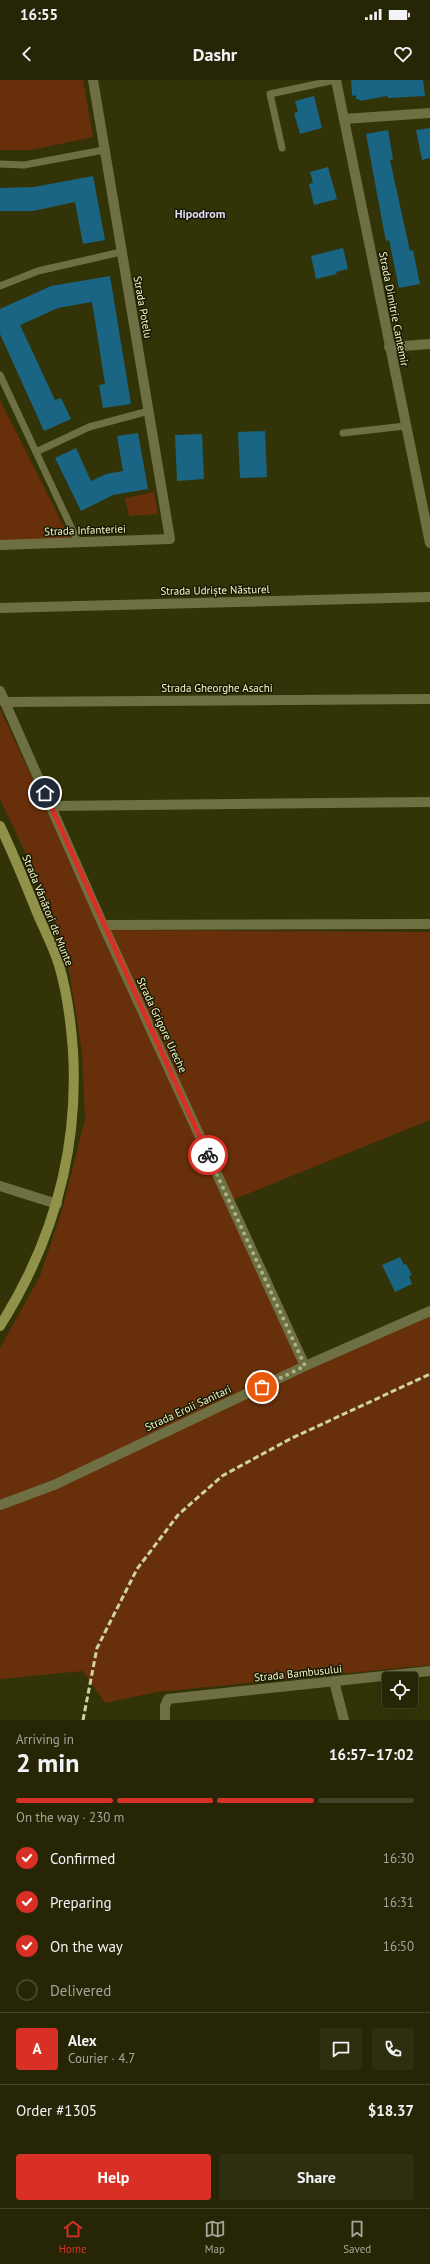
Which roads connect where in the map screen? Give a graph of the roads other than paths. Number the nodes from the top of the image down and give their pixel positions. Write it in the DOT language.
graph roads {
  1 [pos="93,80"];
  2 [pos="335,80"];
  3 [pos="430,113"];
  4 [pos="344,119"];
  5 [pos="282,148"];
  6 [pos="104,150"];
  7 [pos="0,164"];
  8 [pos="121,252"];
  9 [pos="0,286"];
  10 [pos="430,344"];
  11 [pos="389,347"];
  12 [pos="0,375"];
  13 [pos="4,392"];
  14 [pos="149,411"];
  15 [pos="405,426"];
  16 [pos="343,433"];
  17 [pos="36,452"];
  18 [pos="170,539"];
  19 [pos="78,542"];
  20 [pos="430,543"];
  21 [pos="0,545"];
  22 [pos="430,597"];
  23 [pos="0,608"];
  24 [pos="0,691"];
  25 [pos="430,699"];
  26 [pos="4,702"];
  27 [pos="430,802"];
  28 [pos="50,806"];
  29 [pos="0,826"];
  30 [pos="3,842"];
  31 [pos="103,924"];
  32 [pos="430,924"];
  33 [pos="0,1186"];
  34 [pos="57,1204"];
  35 [pos="430,1311"];
  36 [pos="0,1326"];
  37 [pos="305,1366"];
  38 [pos="0,1506"];
  39 [pos="430,1671"];
  40 [pos="334,1681"];
  41 [pos="165,1720"];
  42 [pos="344,1720"];
  1 -- 6 [label="street, Strada Potelu"];
  2 -- 4 [label="street, Strada Dimitrie Cantemir"];
  2 -- 5 [label="lane"];
  3 -- 4 [label="street"];
  4 -- 11 [label="street, Strada Dimitrie Cantemir"];
  6 -- 7 [label="lane"];
  6 -- 8 [label="street, Strada Potelu"];
  8 -- 9 [label="lane"];
  8 -- 14 [label="street, Strada Potelu"];
  10 -- 11 [label="street"];
  11 -- 15 [label="street, Strada Dimitrie Cantemir"];
  12 -- 13 [label="lane"];
  13 -- 17 [label="lane"];
  14 -- 17 [label="lane"];
  14 -- 18 [label="street, Strada Potelu"];
  15 -- 16 [label="lane"];
  15 -- 20 [label="street, Strada Dimitrie Cantemir"];
  17 -- 19 [label="lane"];
  18 -- 19 [label="street, Strada Infanteriei"];
  19 -- 21 [label="street, Strada Infanteriei"];
  22 -- 23 [label="street, Strada Udriște Năsturel"];
  24 -- 26 [label="street, Strada Grigore Ureche"];
  25 -- 26 [label="street, Strada Gheorghe Asachi"];
  26 -- 28 [label="street, Strada Grigore Ureche"];
  27 -- 28 [label="street"];
  28 -- 31 [label="street, Strada Grigore Ureche"];
  29 -- 30 [label="street, Strada Vânători de Munte"];
  30 -- 34 [label="street, Strada Vânători de Munte"];
  31 -- 32 [label="street"];
  31 -- 37 [label="street, Strada Grigore Ureche"];
  33 -- 34 [label="street"];
  34 -- 36 [label="street, Strada Vânători de Munte"];
  35 -- 37 [label="street, Strada Eroii Sanitari"];
  37 -- 38 [label="street, Strada Eroii Sanitari"];
  39 -- 40 [label="street, Strada Bambusului"];
  40 -- 41 [label="street, Strada Bambusului"];
  40 -- 42 [label="street"];
}
